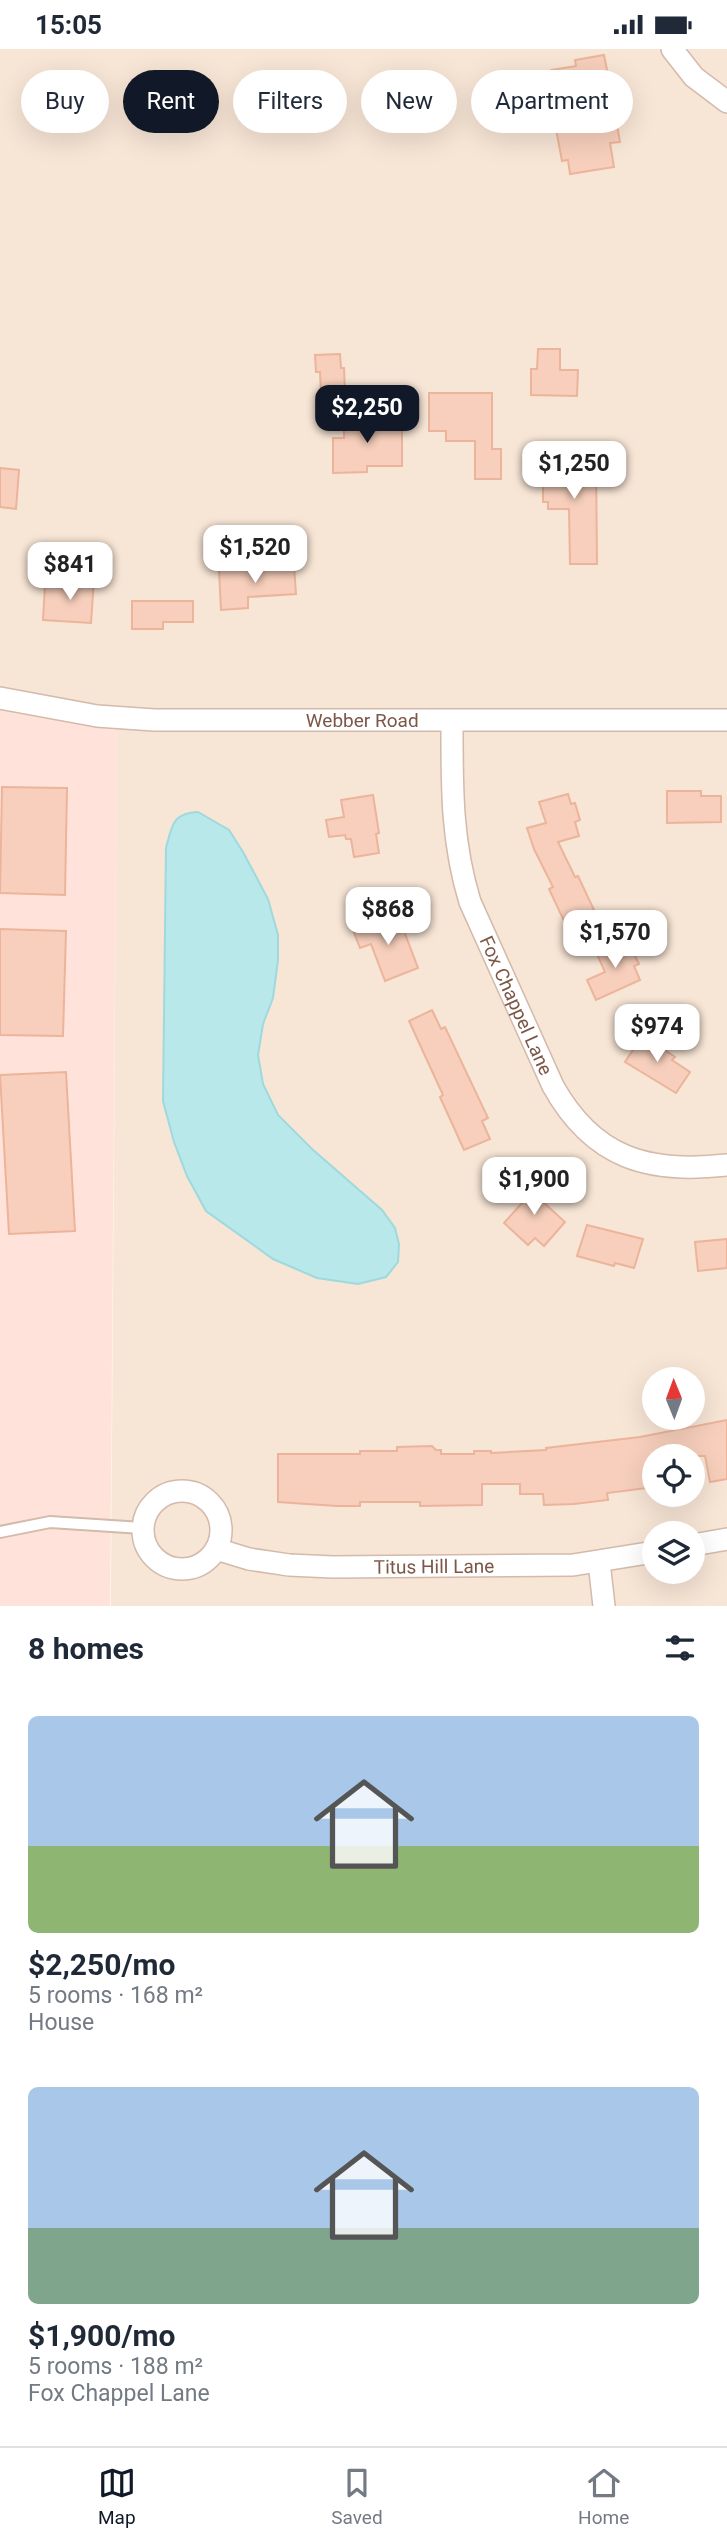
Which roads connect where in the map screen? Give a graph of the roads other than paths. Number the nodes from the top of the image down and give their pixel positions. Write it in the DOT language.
graph roads {
  1 [pos="671,49"];
  2 [pos="727,102"];
  3 [pos="0,698"];
  4 [pos="727,720"];
  5 [pos="452,721"];
  6 [pos="727,1165"];
  7 [pos="142,1528"];
  8 [pos="0,1532"];
  9 [pos="727,1539"];
  10 [pos="705,1543"];
  11 [pos="216,1549"];
  12 [pos="642,1554"];
  13 [pos="599,1562"];
  14 [pos="604,1606"];
  1 -- 2 [label="street"];
  3 -- 5 [label="street, Webber Road"];
  4 -- 5 [label="street, Webber Road"];
  5 -- 6 [label="street, Fox Chappel Lane"];
  7 -- 8 [label="lane"];
  7 -- 11 [label="street"];
  7 -- 11 [label="street"];
  9 -- 10 [label="street"];
  11 -- 13 [label="street, Titus Hill Lane"];
  12 -- 13 [label="street, Titus Hill Lane"];
  13 -- 14 [label="street"];
}
